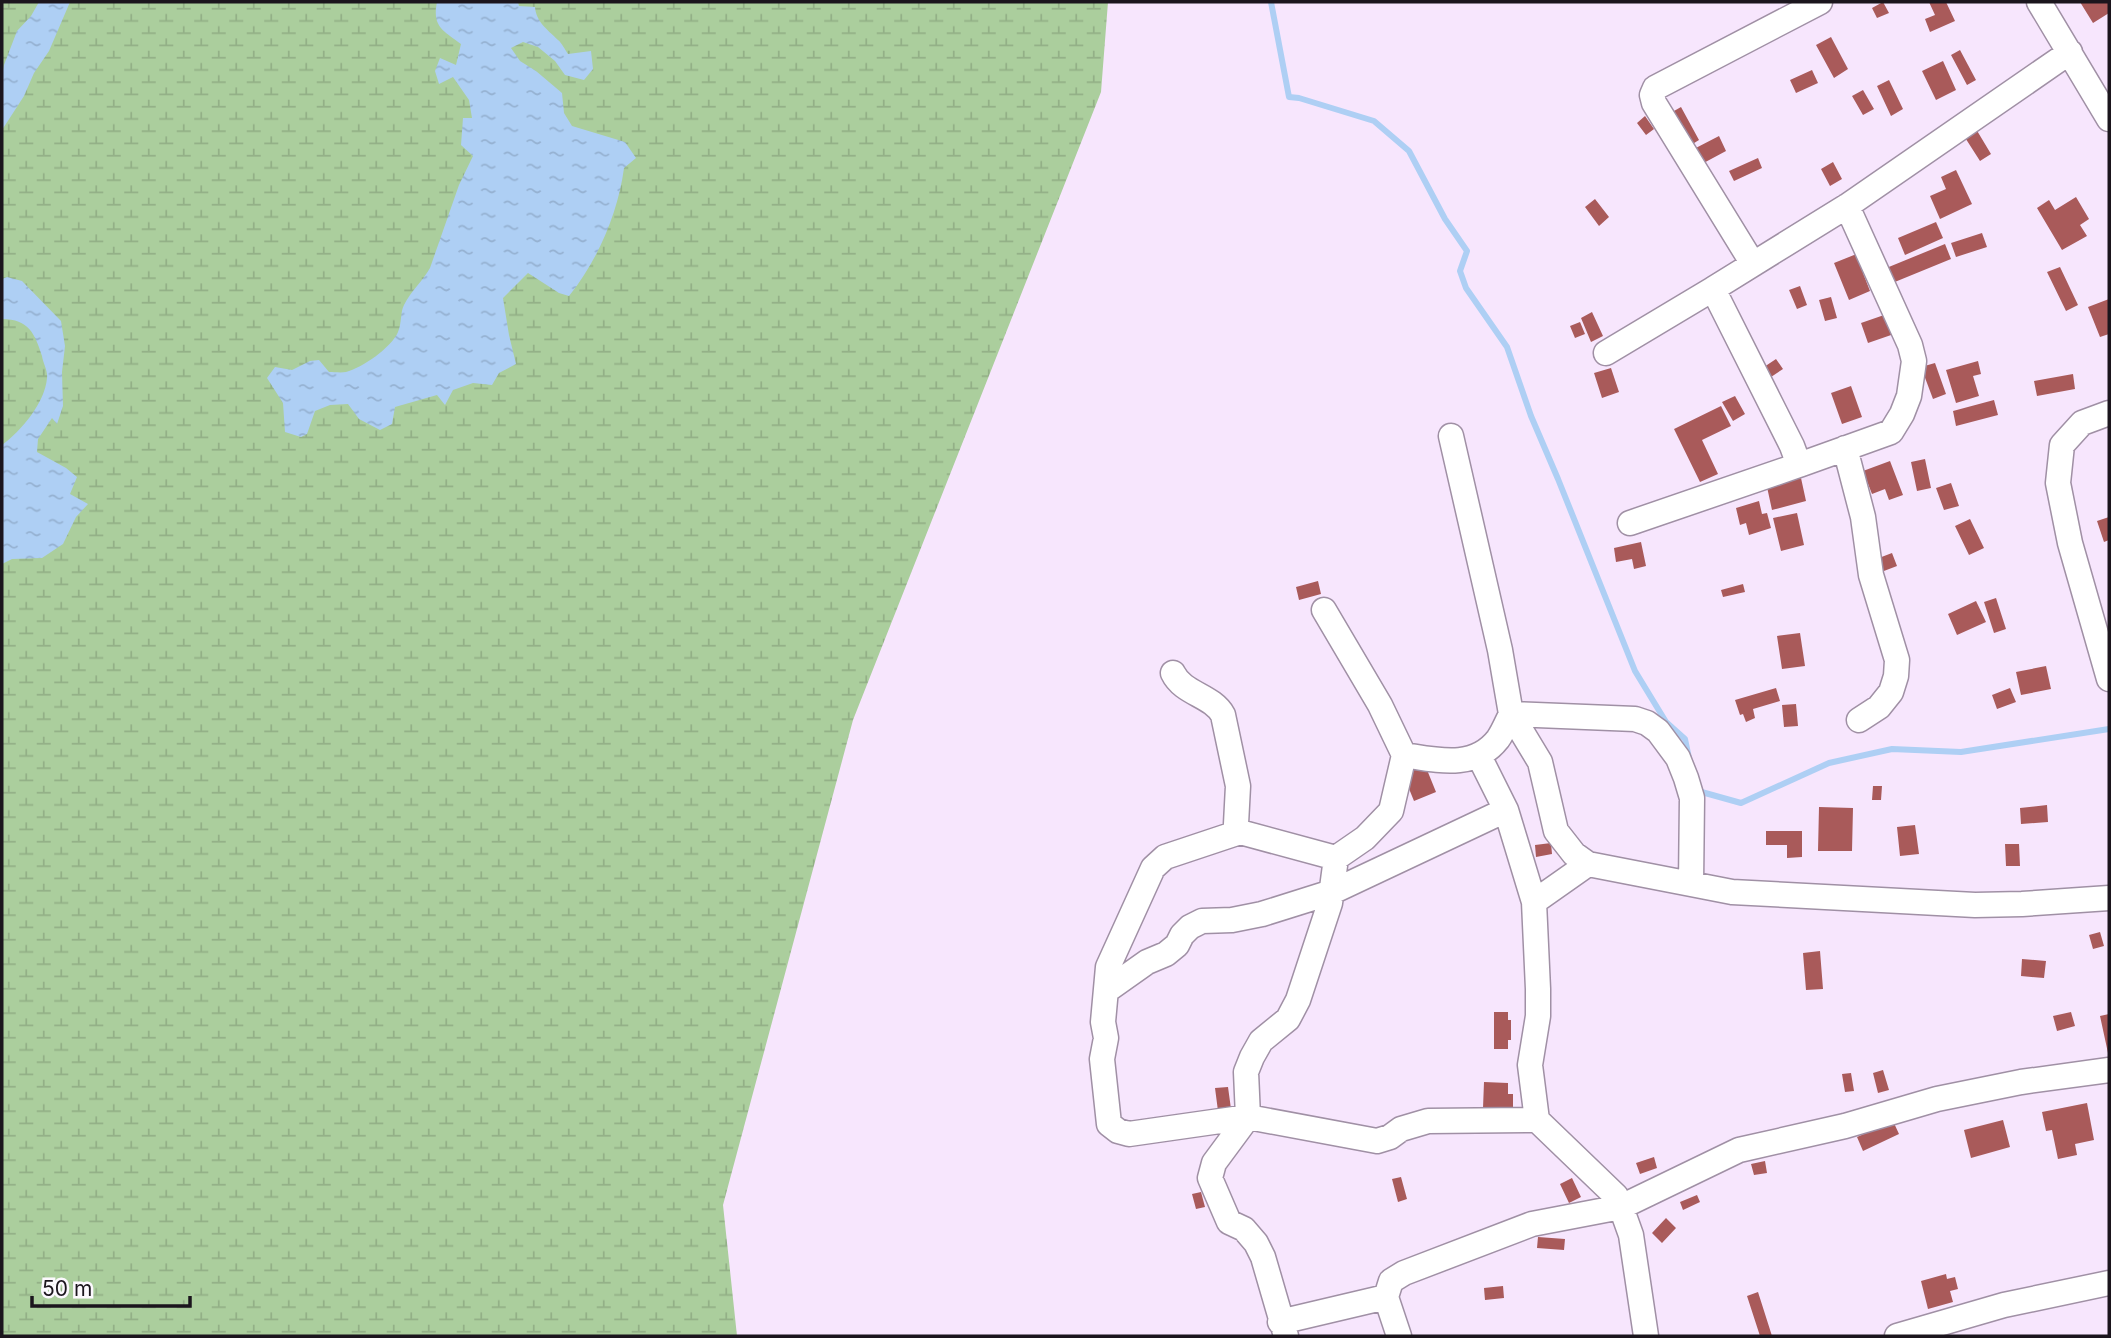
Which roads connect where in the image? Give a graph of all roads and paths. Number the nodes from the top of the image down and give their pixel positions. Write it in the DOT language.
graph roads {
  1 [pos="1820,2"];
  2 [pos="2039,2"];
  3 [pos="2070,52"];
  4 [pos="2109,119"];
  5 [pos="1847,206"];
  6 [pos="1753,264"];
  7 [pos="1713,289"];
  8 [pos="1606,353"];
  9 [pos="2109,413"];
  10 [pos="1451,436"];
  11 [pos="1845,448"];
  12 [pos="1799,465"];
  13 [pos="1630,523"];
  14 [pos="1324,610"];
  15 [pos="1173,673"];
  16 [pos="2109,679"];
  17 [pos="1511,714"];
  18 [pos="1860,720"];
  19 [pos="1404,755"];
  20 [pos="1479,756"];
  21 [pos="1506,810"];
  22 [pos="1240,832"];
  23 [pos="1336,858"];
  24 [pos="1588,864"];
  25 [pos="1691,884"];
  26 [pos="1332,892"];
  27 [pos="2109,898"];
  28 [pos="1534,902"];
  29 [pos="1106,991"];
  30 [pos="2109,1070"];
  31 [pos="1248,1117"];
  32 [pos="1537,1120"];
  33 [pos="1621,1207"];
  34 [pos="2109,1283"];
  35 [pos="1386,1297"];
  36 [pos="1283,1329"];
  37 [pos="1399,1336"];
  38 [pos="1646,1336"];
  39 [pos="1897,1336"];
  1 -- 6 [label="street"];
  2 -- 3 [label="street"];
  3 -- 4 [label="street"];
  3 -- 5 [label="street"];
  5 -- 6 [label="street"];
  5 -- 11 [label="street"];
  6 -- 7 [label="street"];
  7 -- 8 [label="street"];
  7 -- 12 [label="street"];
  9 -- 16 [label="street"];
  10 -- 17 [label="street"];
  11 -- 12 [label="street"];
  11 -- 18 [label="street"];
  12 -- 13 [label="street"];
  14 -- 19 [label="street"];
  15 -- 22 [label="street"];
  17 -- 20 [label="street"];
  17 -- 24 [label="street"];
  17 -- 25 [label="street"];
  19 -- 20 [label="street"];
  19 -- 23 [label="street"];
  20 -- 21 [label="street"];
  21 -- 26 [label="street"];
  21 -- 28 [label="street"];
  22 -- 23 [label="street"];
  22 -- 29 [label="street"];
  23 -- 26 [label="street"];
  24 -- 25 [label="street"];
  24 -- 28 [label="street"];
  25 -- 27 [label="street"];
  26 -- 29 [label="street"];
  26 -- 31 [label="street"];
  28 -- 32 [label="street"];
  29 -- 31 [label="street"];
  30 -- 33 [label="street"];
  31 -- 32 [label="street"];
  31 -- 36 [label="street"];
  32 -- 33 [label="street"];
  33 -- 35 [label="street"];
  33 -- 38 [label="street"];
  34 -- 39 [label="street"];
  35 -- 36 [label="street"];
  35 -- 37 [label="street"];
}
